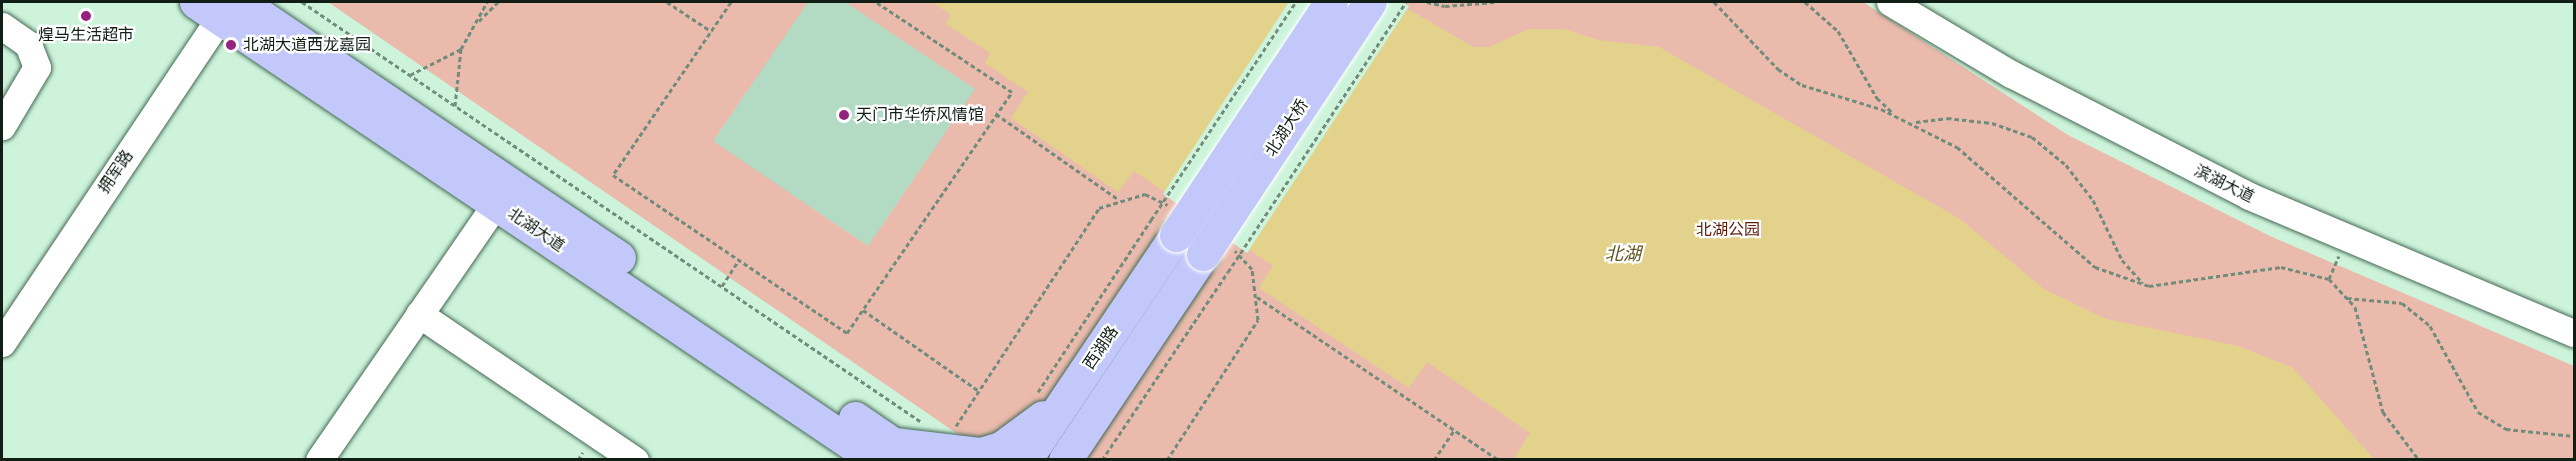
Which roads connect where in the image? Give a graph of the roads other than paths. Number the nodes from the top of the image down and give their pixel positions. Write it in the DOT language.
graph roads {
  1 [pos="1331,2"];
  2 [pos="1370,2"];
  3 [pos="1890,2"];
  4 [pos="1915,2"];
  5 [pos="222,6"];
  6 [pos="2,26"];
  7 [pos="10,96"];
  8 [pos="2,126"];
  9 [pos="496,203"];
  10 [pos="1163,228"];
  11 [pos="1216,263"];
  12 [pos="419,314"];
  13 [pos="2574,320"];
  14 [pos="2574,333"];
  15 [pos="2,343"];
  16 [pos="1052,396"];
  17 [pos="1096,414"];
  18 [pos="894,454"];
  19 [pos="321,459"];
  20 [pos="635,459"];
  21 [pos="1025,459"];
  22 [pos="1065,459"];
  23 [pos="1083,459"];
  1 -- 10 [label="main road, 北湖大桥, bridge"];
  2 -- 11 [label="main road, 北湖大桥, bridge"];
  3 -- 14 [label="street, 滨湖大道"];
  4 -- 13 [label="street, 滨湖大道"];
  5 -- 9 [label="main road, 北湖大道"];
  5 -- 15 [label="street, 拥军路"];
  5 -- 18 [label="main road, 北湖大道"];
  6 -- 7 [label="street"];
  7 -- 8 [label="street"];
  9 -- 12 [label="street"];
  9 -- 18 [label="main road, 北湖大道"];
  10 -- 16 [label="main road, 西湖路"];
  11 -- 17 [label="main road, 西湖路"];
  12 -- 19 [label="street"];
  12 -- 20 [label="street"];
  16 -- 18 [label="main road"];
  16 -- 21 [label="main road, 西湖路"];
  17 -- 22 [label="main road, 西湖路"];
  17 -- 23 [label="main road"];
}
